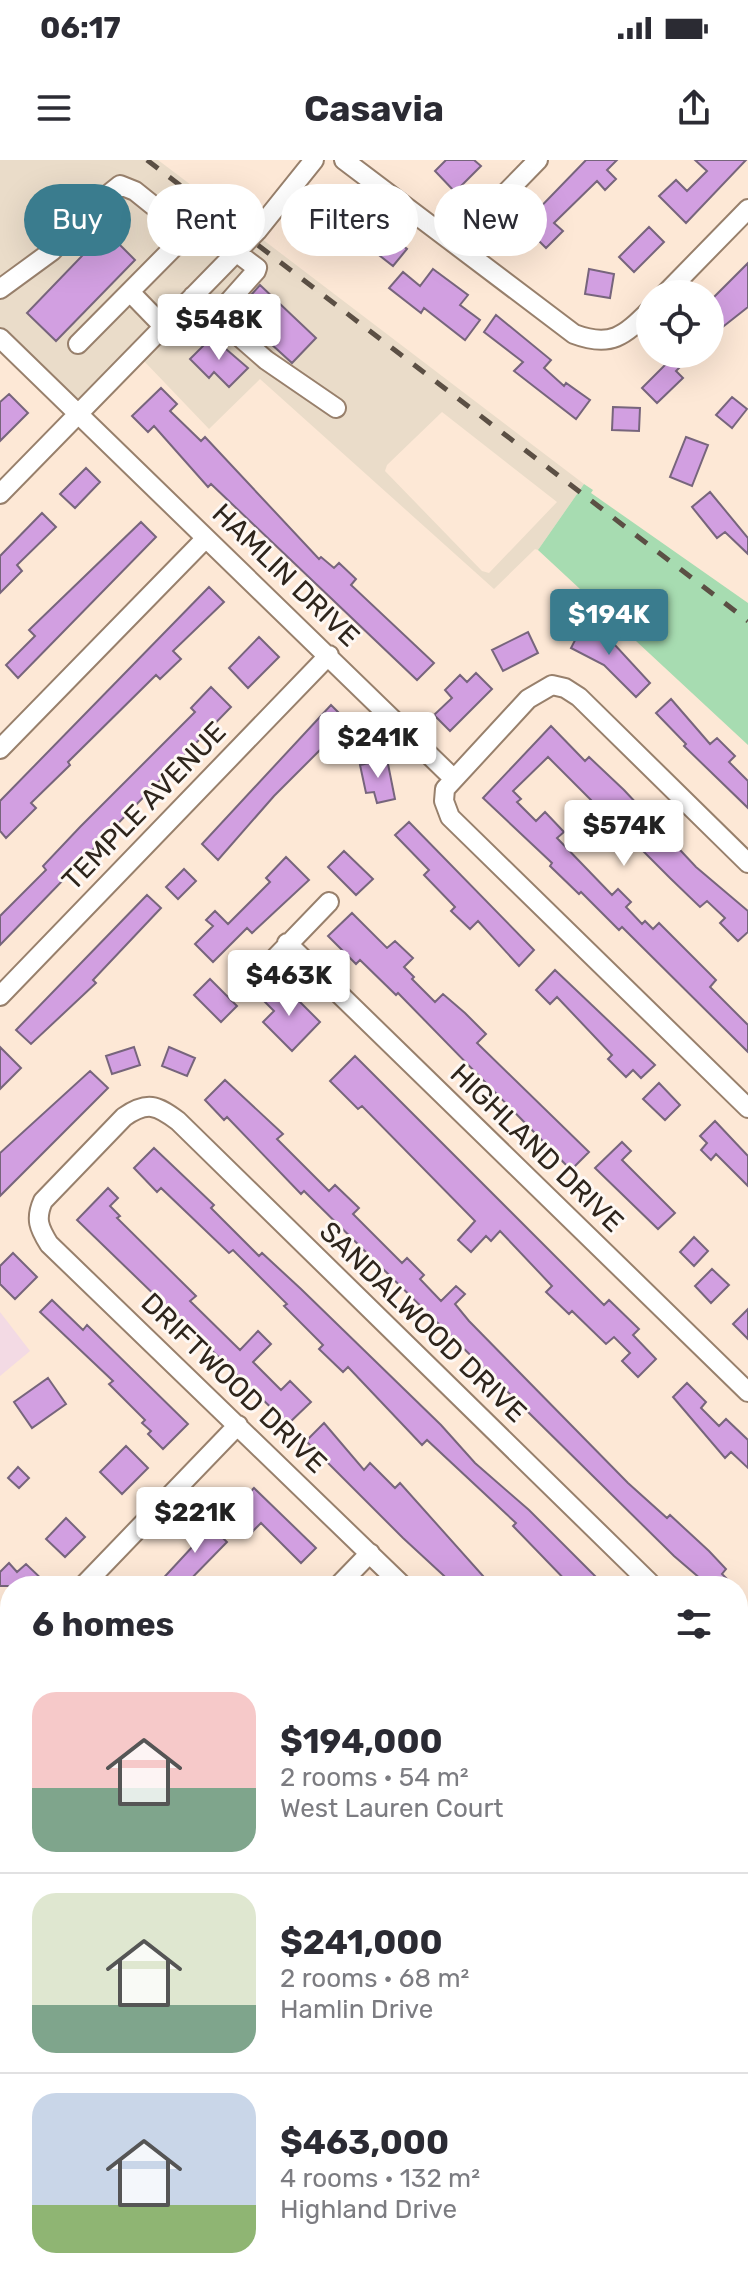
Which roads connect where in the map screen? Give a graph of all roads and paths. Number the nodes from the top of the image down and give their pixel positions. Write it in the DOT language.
graph roads {
  1 [pos="314,160"];
  2 [pos="344,160"];
  3 [pos="538,160"];
  4 [pos="515,184"];
  5 [pos="748,209"];
  6 [pos="265,221"];
  7 [pos="434,226"];
  8 [pos="232,256"];
  9 [pos="241,256"];
  10 [pos="474,256"];
  11 [pos="679,280"];
  12 [pos="0,289"];
  13 [pos="130,292"];
  14 [pos="193,296"];
  15 [pos="216,316"];
  16 [pos="636,322"];
  17 [pos="163,326"];
  18 [pos="0,338"];
  19 [pos="78,344"];
  20 [pos="336,408"];
  21 [pos="78,414"];
  22 [pos="0,494"];
  23 [pos="206,538"];
  24 [pos="329,655"];
  25 [pos="0,749"];
  26 [pos="453,778"];
  27 [pos="748,863"];
  28 [pos="329,902"];
  29 [pos="287,943"];
  30 [pos="249,985"];
  31 [pos="0,996"];
  32 [pos="748,1108"];
  33 [pos="37,1215"];
  34 [pos="748,1392"];
  35 [pos="238,1425"];
  36 [pos="370,1553"];
  37 [pos="93,1576"];
  38 [pos="348,1576"];
  39 [pos="393,1576"];
  40 [pos="643,1576"];
  1 -- 6 [label="street"];
  2 -- 7 [label="street"];
  3 -- 4 [label="street"];
  5 -- 11 [label="street"];
  8 -- 14 [label="street"];
  9 -- 15 [label="street"];
  10 -- 16 [label="street"];
  12 -- 13 [label="street"];
  13 -- 17 [label="street"];
  13 -- 19 [label="street"];
  14 -- 15 [label="street"];
  14 -- 17 [label="street"];
  15 -- 20 [label="street"];
  17 -- 21 [label="street"];
  18 -- 21 [label="street, HAMLIN DRIVE"];
  21 -- 22 [label="street"];
  21 -- 23 [label="street, HAMLIN DRIVE"];
  23 -- 24 [label="street, HAMLIN DRIVE"];
  23 -- 25 [label="street"];
  24 -- 26 [label="street, HAMLIN DRIVE"];
  24 -- 31 [label="street, TEMPLE AVENUE"];
  26 -- 27 [label="street"];
  26 -- 32 [label="street"];
  28 -- 29 [label="street"];
  29 -- 30 [label="street"];
  29 -- 34 [label="street, HIGHLAND DRIVE"];
  33 -- 35 [label="street, DRIFTWOOD DRIVE"];
  33 -- 40 [label="street, SANDALWOOD DRIVE"];
  35 -- 36 [label="street, DRIFTWOOD DRIVE"];
  35 -- 37 [label="street"];
  36 -- 38 [label="street"];
  36 -- 39 [label="street, DRIFTWOOD DRIVE"];
}
